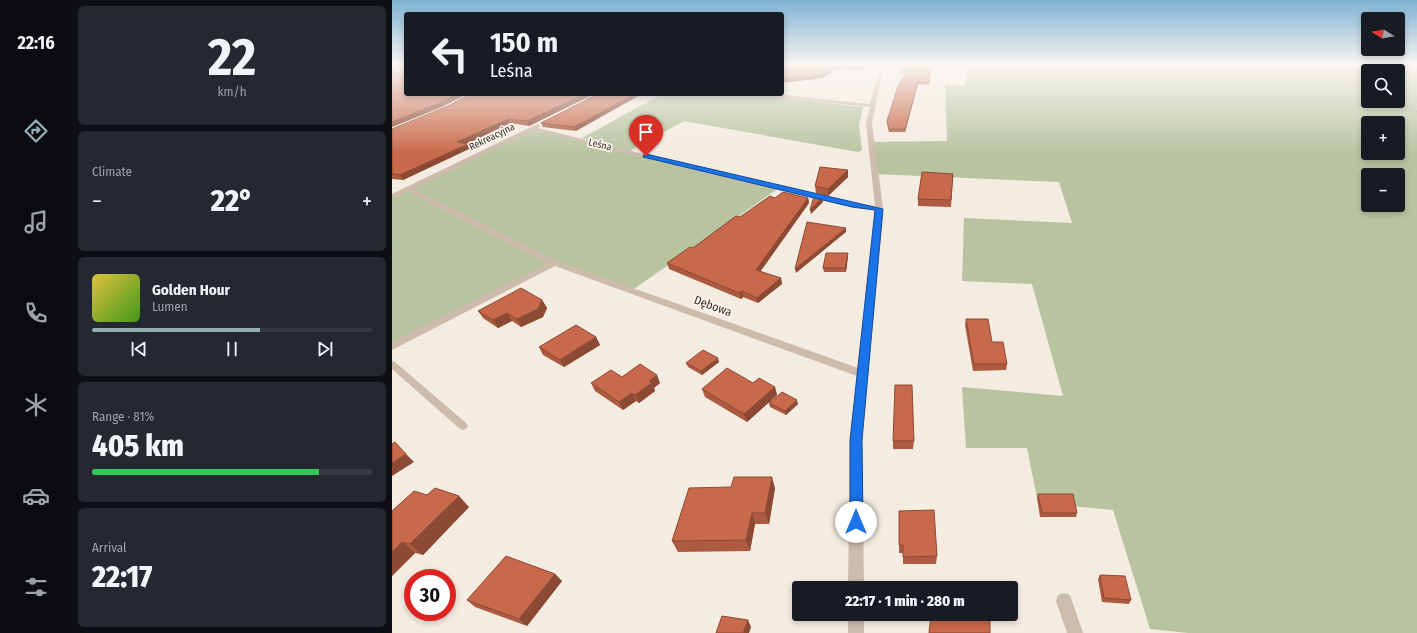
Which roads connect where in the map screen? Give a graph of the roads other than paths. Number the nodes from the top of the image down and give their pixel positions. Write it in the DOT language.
graph roads {
  1 [pos="875,95"];
  2 [pos="779,96"];
  3 [pos="872,106"];
  4 [pos="546,122"];
  5 [pos="532,128"];
  6 [pos="408,189"];
  7 [pos="392,197"];
  8 [pos="879,209"];
  9 [pos="554,263"];
  10 [pos="392,346"];
  11 [pos="392,364"];
  12 [pos="863,374"];
  13 [pos="463,426"];
  14 [pos="856,581"];
  15 [pos="1064,601"];
  16 [pos="856,621"];
  17 [pos="856,633"];
  18 [pos="1075,633"];
  1 -- 3 [label="street"];
  2 -- 3 [label="street"];
  3 -- 8 [label="street"];
  4 -- 5 [label="street, Rekreacyjna"];
  5 -- 6 [label="street, Rekreacyjna"];
  5 -- 8 [label="street, Leśna"];
  6 -- 7 [label="street, Rekreacyjna"];
  6 -- 9 [label="street, Dębowa"];
  8 -- 12 [label="street"];
  9 -- 10 [label="street"];
  9 -- 12 [label="street, Dębowa"];
  11 -- 13 [label="lane"];
  12 -- 14 [label="street"];
  15 -- 18 [label="street"];
  16 -- 17 [label="street"];
}
